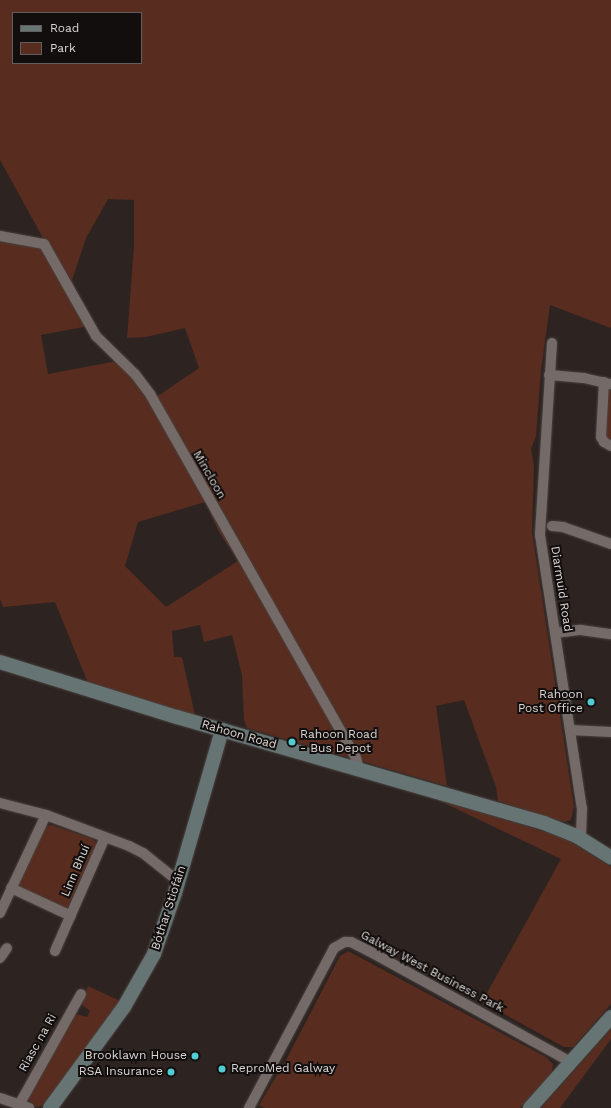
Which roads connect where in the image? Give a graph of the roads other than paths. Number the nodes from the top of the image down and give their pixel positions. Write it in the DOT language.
graph roads {
  1 [pos="0,236"];
  2 [pos="552,343"];
  3 [pos="549,375"];
  4 [pos="608,383"];
  5 [pos="611,446"];
  6 [pos="552,526"];
  7 [pos="611,544"];
  8 [pos="555,633"];
  9 [pos="611,634"];
  10 [pos="0,662"];
  11 [pos="222,730"];
  12 [pos="570,730"];
  13 [pos="611,732"];
  14 [pos="360,769"];
  15 [pos="0,803"];
  16 [pos="46,815"];
  17 [pos="105,837"];
  18 [pos="578,837"];
  19 [pos="611,858"];
  20 [pos="178,881"];
  21 [pos="11,888"];
  22 [pos="0,913"];
  23 [pos="72,916"];
  24 [pos="7,948"];
  25 [pos="55,951"];
  26 [pos="0,958"];
  27 [pos="81,994"];
  28 [pos="611,1016"];
  29 [pos="571,1062"];
  30 [pos="0,1098"];
  31 [pos="24,1106"];
  32 [pos="50,1108"];
  33 [pos="248,1108"];
  34 [pos="530,1108"];
  1 -- 14 [label="street, Mincloon"];
  2 -- 3 [label="street, Diarmuid Road"];
  3 -- 4 [label="street"];
  3 -- 8 [label="street, Diarmuid Road"];
  4 -- 5 [label="street"];
  6 -- 7 [label="street"];
  8 -- 9 [label="street"];
  8 -- 12 [label="street, Diarmuid Road"];
  10 -- 11 [label="street, Rahoon Road"];
  11 -- 14 [label="street, Rahoon Road"];
  11 -- 20 [label="street, Bóthar Stiofáin"];
  12 -- 13 [label="street"];
  12 -- 18 [label="street, Diarmuid Road"];
  14 -- 18 [label="street, Rahoon Road"];
  15 -- 16 [label="street, Linn Bhuí"];
  16 -- 17 [label="street, Linn Bhuí"];
  16 -- 21 [label="street"];
  17 -- 20 [label="street, Linn Bhuí"];
  17 -- 23 [label="street, Linn Bhuí"];
  18 -- 19 [label="street, Rahoon Road"];
  20 -- 32 [label="street, Bóthar Stiofáin"];
  21 -- 22 [label="street"];
  21 -- 23 [label="street, Linn Bhuí"];
  23 -- 25 [label="street, Linn Bhuí"];
  24 -- 26 [label="street"];
  27 -- 31 [label="street, Riasc na Ri"];
  28 -- 29 [label="street"];
  29 -- 33 [label="street, Galway West Business Park"];
  29 -- 34 [label="street"];
  30 -- 31 [label="street, Riasc na Ri"];
}
